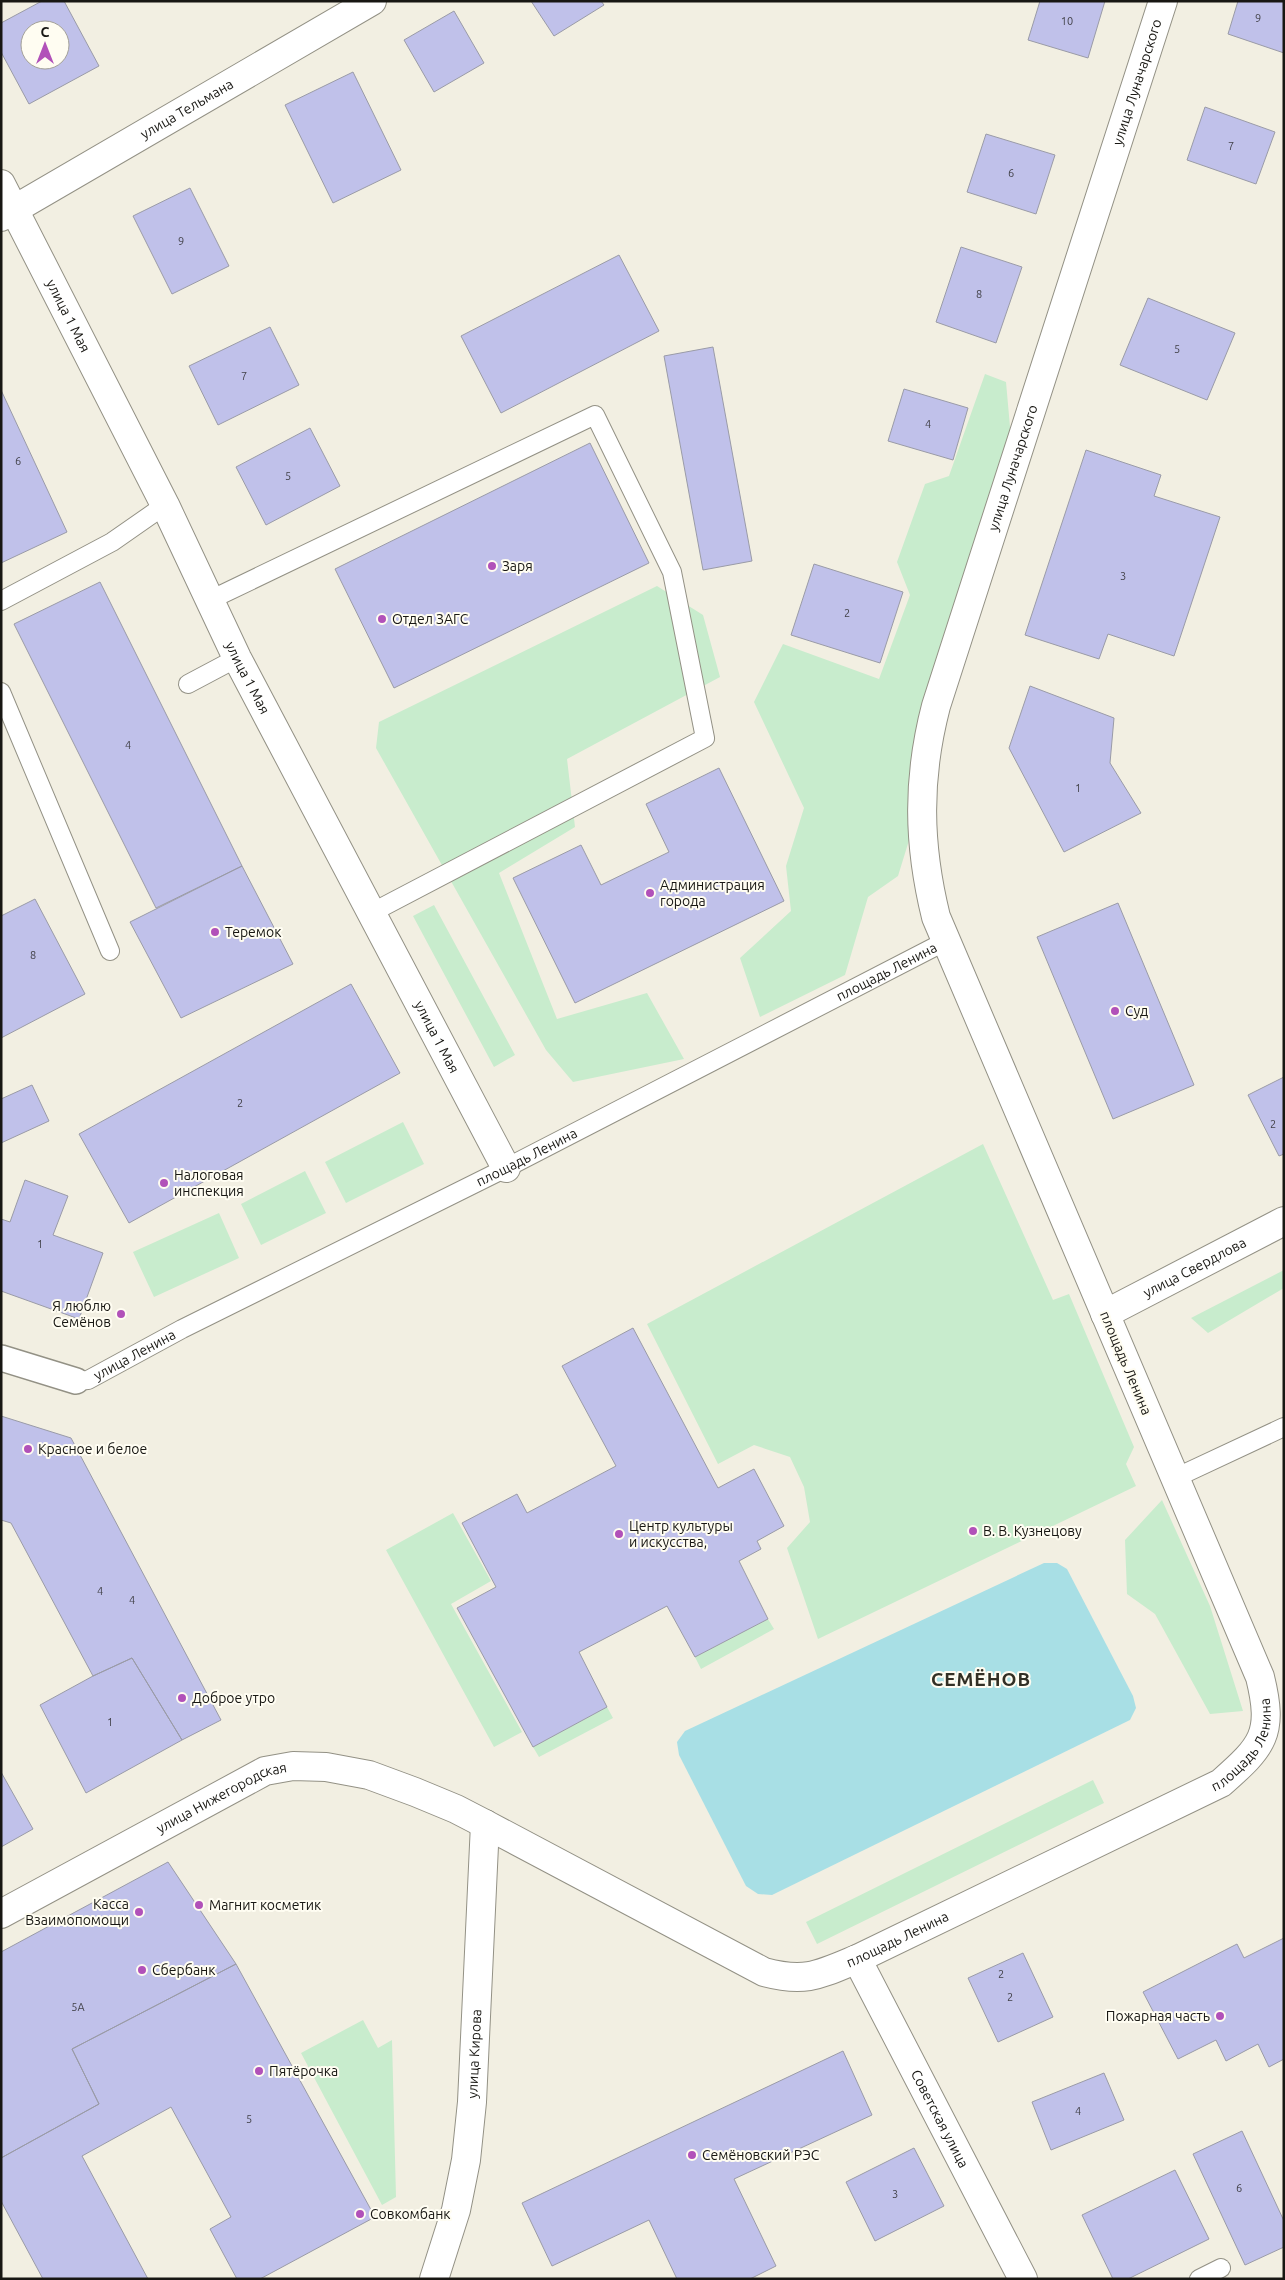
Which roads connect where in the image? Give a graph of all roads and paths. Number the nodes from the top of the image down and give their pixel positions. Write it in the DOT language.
graph roads {
  1 [pos="372,1"];
  2 [pos="1163,1"];
  3 [pos="1,184"];
  4 [pos="8,213"];
  5 [pos="164,505"];
  6 [pos="210,600"];
  7 [pos="1,601"];
  8 [pos="237,658"];
  9 [pos="188,684"];
  10 [pos="1,692"];
  11 [pos="8,725"];
  12 [pos="371,913"];
  13 [pos="946,941"];
  14 [pos="110,951"];
  15 [pos="506,1168"];
  16 [pos="1284,1222"];
  17 [pos="1105,1314"];
  18 [pos="182,1329"];
  19 [pos="1,1358"];
  20 [pos="76,1381"];
  21 [pos="1284,1427"];
  22 [pos="1176,1478"];
  23 [pos="1275,1731"];
  24 [pos="456,1809"];
  25 [pos="485,1824"];
  26 [pos="1,1914"];
  27 [pos="857,1959"];
  28 [pos="1221,2268"];
  29 [pos="434,2279"];
  30 [pos="1022,2279"];
  31 [pos="1199,2279"];
  1 -- 4 [label="street, улица Тельмана"];
  2 -- 13 [label="street, улица Луначарского"];
  3 -- 4 [label="street, улица 1 Мая"];
  4 -- 5 [label="street, улица 1 Мая"];
  5 -- 6 [label="street, улица 1 Мая"];
  5 -- 7 [label="lane"];
  6 -- 8 [label="street, улица 1 Мая"];
  6 -- 12 [label="lane"];
  8 -- 9 [label="lane"];
  8 -- 12 [label="street, улица 1 Мая"];
  10 -- 11 [label="lane"];
  11 -- 14 [label="lane"];
  12 -- 15 [label="street, улица 1 Мая"];
  13 -- 15 [label="lane, площадь Ленина"];
  13 -- 17 [label="street, площадь Ленина"];
  15 -- 18 [label="lane, площадь Ленина"];
  16 -- 17 [label="street, улица Свердлова"];
  17 -- 22 [label="street, площадь Ленина"];
  18 -- 20 [label="lane, улица Ленина"];
  19 -- 20 [label="street, улица Ленина"];
  21 -- 22 [label="lane"];
  22 -- 23 [label="street, площадь Ленина"];
  23 -- 27 [label="street, площадь Ленина"];
  24 -- 25 [label="street, площадь Ленина"];
  24 -- 26 [label="street, улица Нижегородская"];
  25 -- 27 [label="street, площадь Ленина"];
  25 -- 29 [label="street, улица Кирова"];
  27 -- 30 [label="street, Советская улица"];
  28 -- 31 [label="lane"];
}
